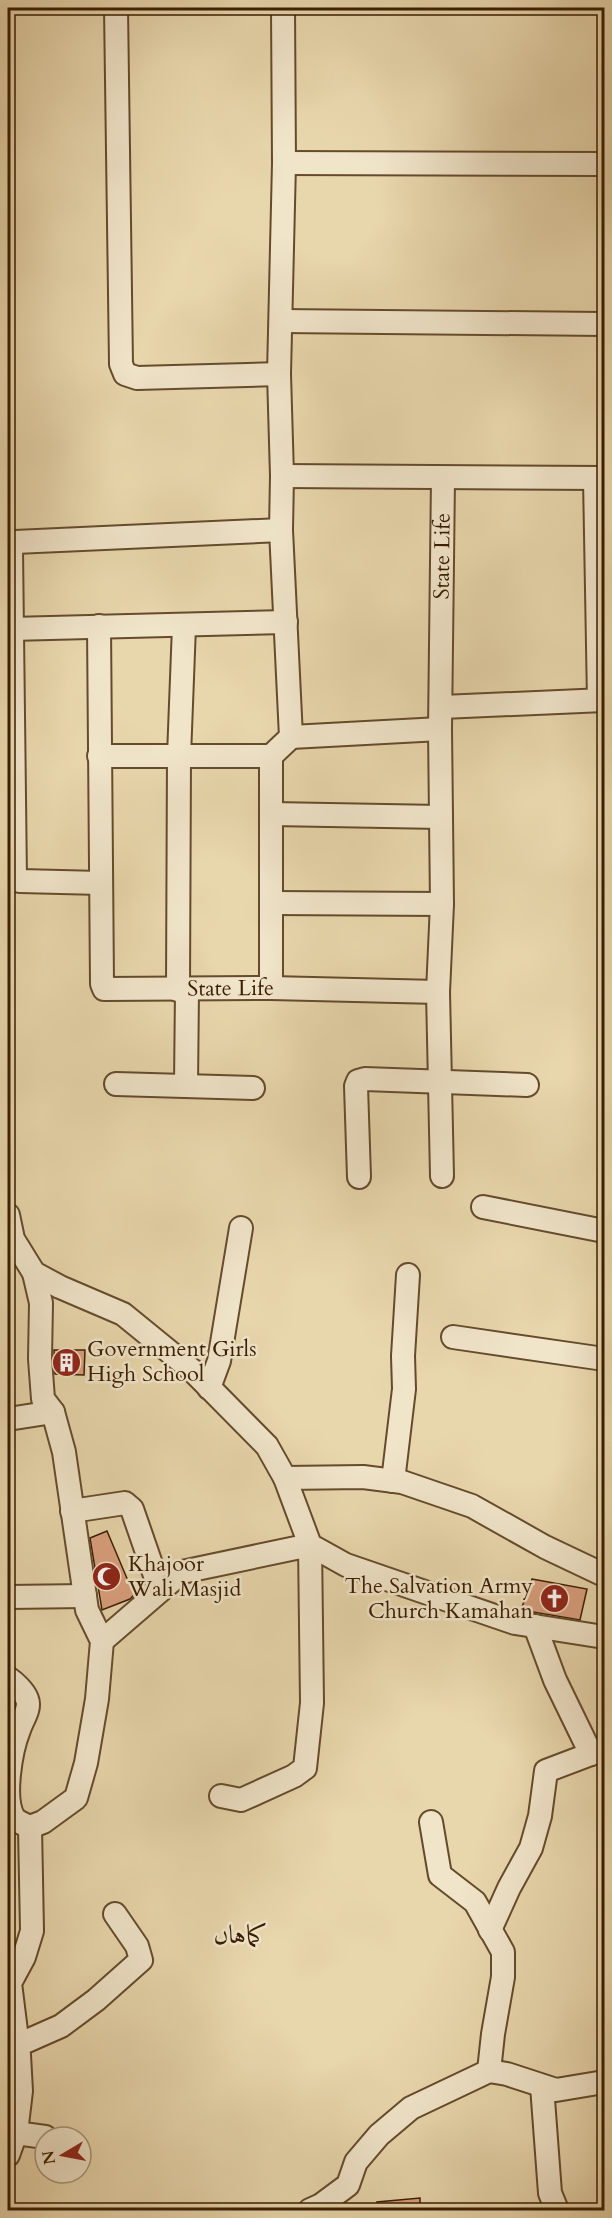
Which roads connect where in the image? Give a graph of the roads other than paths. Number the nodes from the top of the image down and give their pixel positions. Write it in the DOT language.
graph roads {
  1 [pos="116,8"];
  2 [pos="283,8"];
  3 [pos="284,163"];
  4 [pos="604,164"];
  5 [pos="281,321"];
  6 [pos="604,324"];
  7 [pos="279,374"];
  8 [pos="282,476"];
  9 [pos="443,478"];
  10 [pos="600,478"];
  11 [pos="281,530"];
  12 [pos="286,622"];
  13 [pos="99,626"];
  14 [pos="184,626"];
  15 [pos="11,629"];
  16 [pos="602,700"];
  17 [pos="441,718"];
  18 [pos="291,737"];
  19 [pos="99,756"];
  20 [pos="179,756"];
  21 [pos="271,756"];
  22 [pos="272,814"];
  23 [pos="441,817"];
  24 [pos="100,883"];
  25 [pos="272,903"];
  26 [pos="442,904"];
  27 [pos="271,988"];
  28 [pos="183,990"];
  29 [pos="438,992"];
  30 [pos="439,1083"];
  31 [pos="116,1084"];
  32 [pos="186,1085"];
  33 [pos="527,1085"];
  34 [pos="253,1088"];
  35 [pos="442,1176"];
  36 [pos="359,1177"];
  37 [pos="483,1207"];
  38 [pos="8,1215"];
  39 [pos="240,1228"];
  40 [pos="604,1231"];
  41 [pos="34,1273"];
  42 [pos="408,1275"];
  43 [pos="453,1337"];
  44 [pos="604,1359"];
  45 [pos="209,1388"];
  46 [pos="53,1412"];
  47 [pos="8,1419"];
  48 [pos="285,1478"];
  49 [pos="393,1481"];
  50 [pos="72,1511"];
  51 [pos="310,1545"];
  52 [pos="604,1575"];
  53 [pos="160,1590"];
  54 [pos="85,1596"];
  55 [pos="8,1597"];
  56 [pos="535,1626"];
  57 [pos="604,1637"];
  58 [pos="102,1641"];
  59 [pos="8,1678"];
  60 [pos="598,1752"];
  61 [pos="221,1796"];
  62 [pos="431,1822"];
  63 [pos="30,1827"];
  64 [pos="115,1914"];
  65 [pos="490,1930"];
  66 [pos="18,2045"];
  67 [pos="489,2071"];
  68 [pos="604,2082"];
  69 [pos="542,2086"];
  70 [pos="16,2133"];
  71 [pos="33,2135"];
  72 [pos="8,2156"];
  73 [pos="310,2211"];
  74 [pos="557,2211"];
  1 -- 7 [label="street"];
  2 -- 3 [label="street"];
  3 -- 4 [label="street"];
  3 -- 5 [label="street"];
  5 -- 6 [label="street"];
  5 -- 7 [label="street"];
  7 -- 8 [label="street"];
  8 -- 9 [label="street"];
  8 -- 11 [label="street"];
  9 -- 10 [label="street"];
  9 -- 17 [label="street, State Life"];
  10 -- 16 [label="street"];
  11 -- 12 [label="street"];
  11 -- 15 [label="street"];
  12 -- 14 [label="street"];
  12 -- 18 [label="street"];
  13 -- 14 [label="street"];
  13 -- 15 [label="street"];
  13 -- 19 [label="street, State Life"];
  14 -- 20 [label="street"];
  15 -- 24 [label="street"];
  16 -- 17 [label="street"];
  17 -- 18 [label="street"];
  17 -- 23 [label="street, State Life"];
  18 -- 21 [label="street"];
  19 -- 20 [label="street"];
  19 -- 24 [label="street, State Life"];
  20 -- 21 [label="street"];
  20 -- 28 [label="street"];
  21 -- 22 [label="street"];
  22 -- 23 [label="street"];
  22 -- 25 [label="street"];
  23 -- 26 [label="street, State Life"];
  24 -- 28 [label="street, State Life"];
  25 -- 26 [label="street"];
  25 -- 27 [label="street"];
  26 -- 29 [label="street, State Life"];
  27 -- 28 [label="street, State Life"];
  27 -- 29 [label="street, State Life"];
  28 -- 32 [label="street"];
  29 -- 30 [label="street"];
  30 -- 33 [label="street"];
  30 -- 35 [label="street"];
  30 -- 36 [label="street"];
  31 -- 32 [label="street"];
  32 -- 34 [label="street"];
  37 -- 40 [label="street"];
  38 -- 41 [label="street"];
  39 -- 45 [label="street"];
  41 -- 45 [label="street"];
  41 -- 46 [label="street"];
  42 -- 49 [label="street"];
  43 -- 44 [label="street"];
  45 -- 48 [label="street"];
  46 -- 47 [label="street"];
  46 -- 50 [label="street"];
  48 -- 49 [label="street"];
  48 -- 51 [label="street"];
  49 -- 52 [label="street"];
  50 -- 53 [label="street"];
  50 -- 54 [label="street"];
  51 -- 53 [label="street"];
  51 -- 56 [label="street"];
  51 -- 61 [label="street"];
  53 -- 58 [label="street"];
  54 -- 55 [label="street"];
  54 -- 58 [label="street"];
  56 -- 57 [label="street"];
  56 -- 60 [label="street"];
  58 -- 63 [label="street"];
  59 -- 63 [label="street"];
  60 -- 65 [label="street"];
  62 -- 65 [label="street"];
  63 -- 66 [label="street"];
  64 -- 66 [label="street"];
  65 -- 67 [label="street"];
  66 -- 70 [label="street"];
  67 -- 69 [label="street"];
  67 -- 73 [label="street"];
  68 -- 69 [label="street"];
  69 -- 74 [label="street"];
  70 -- 71 [label="street"];
  70 -- 72 [label="street"];
}
